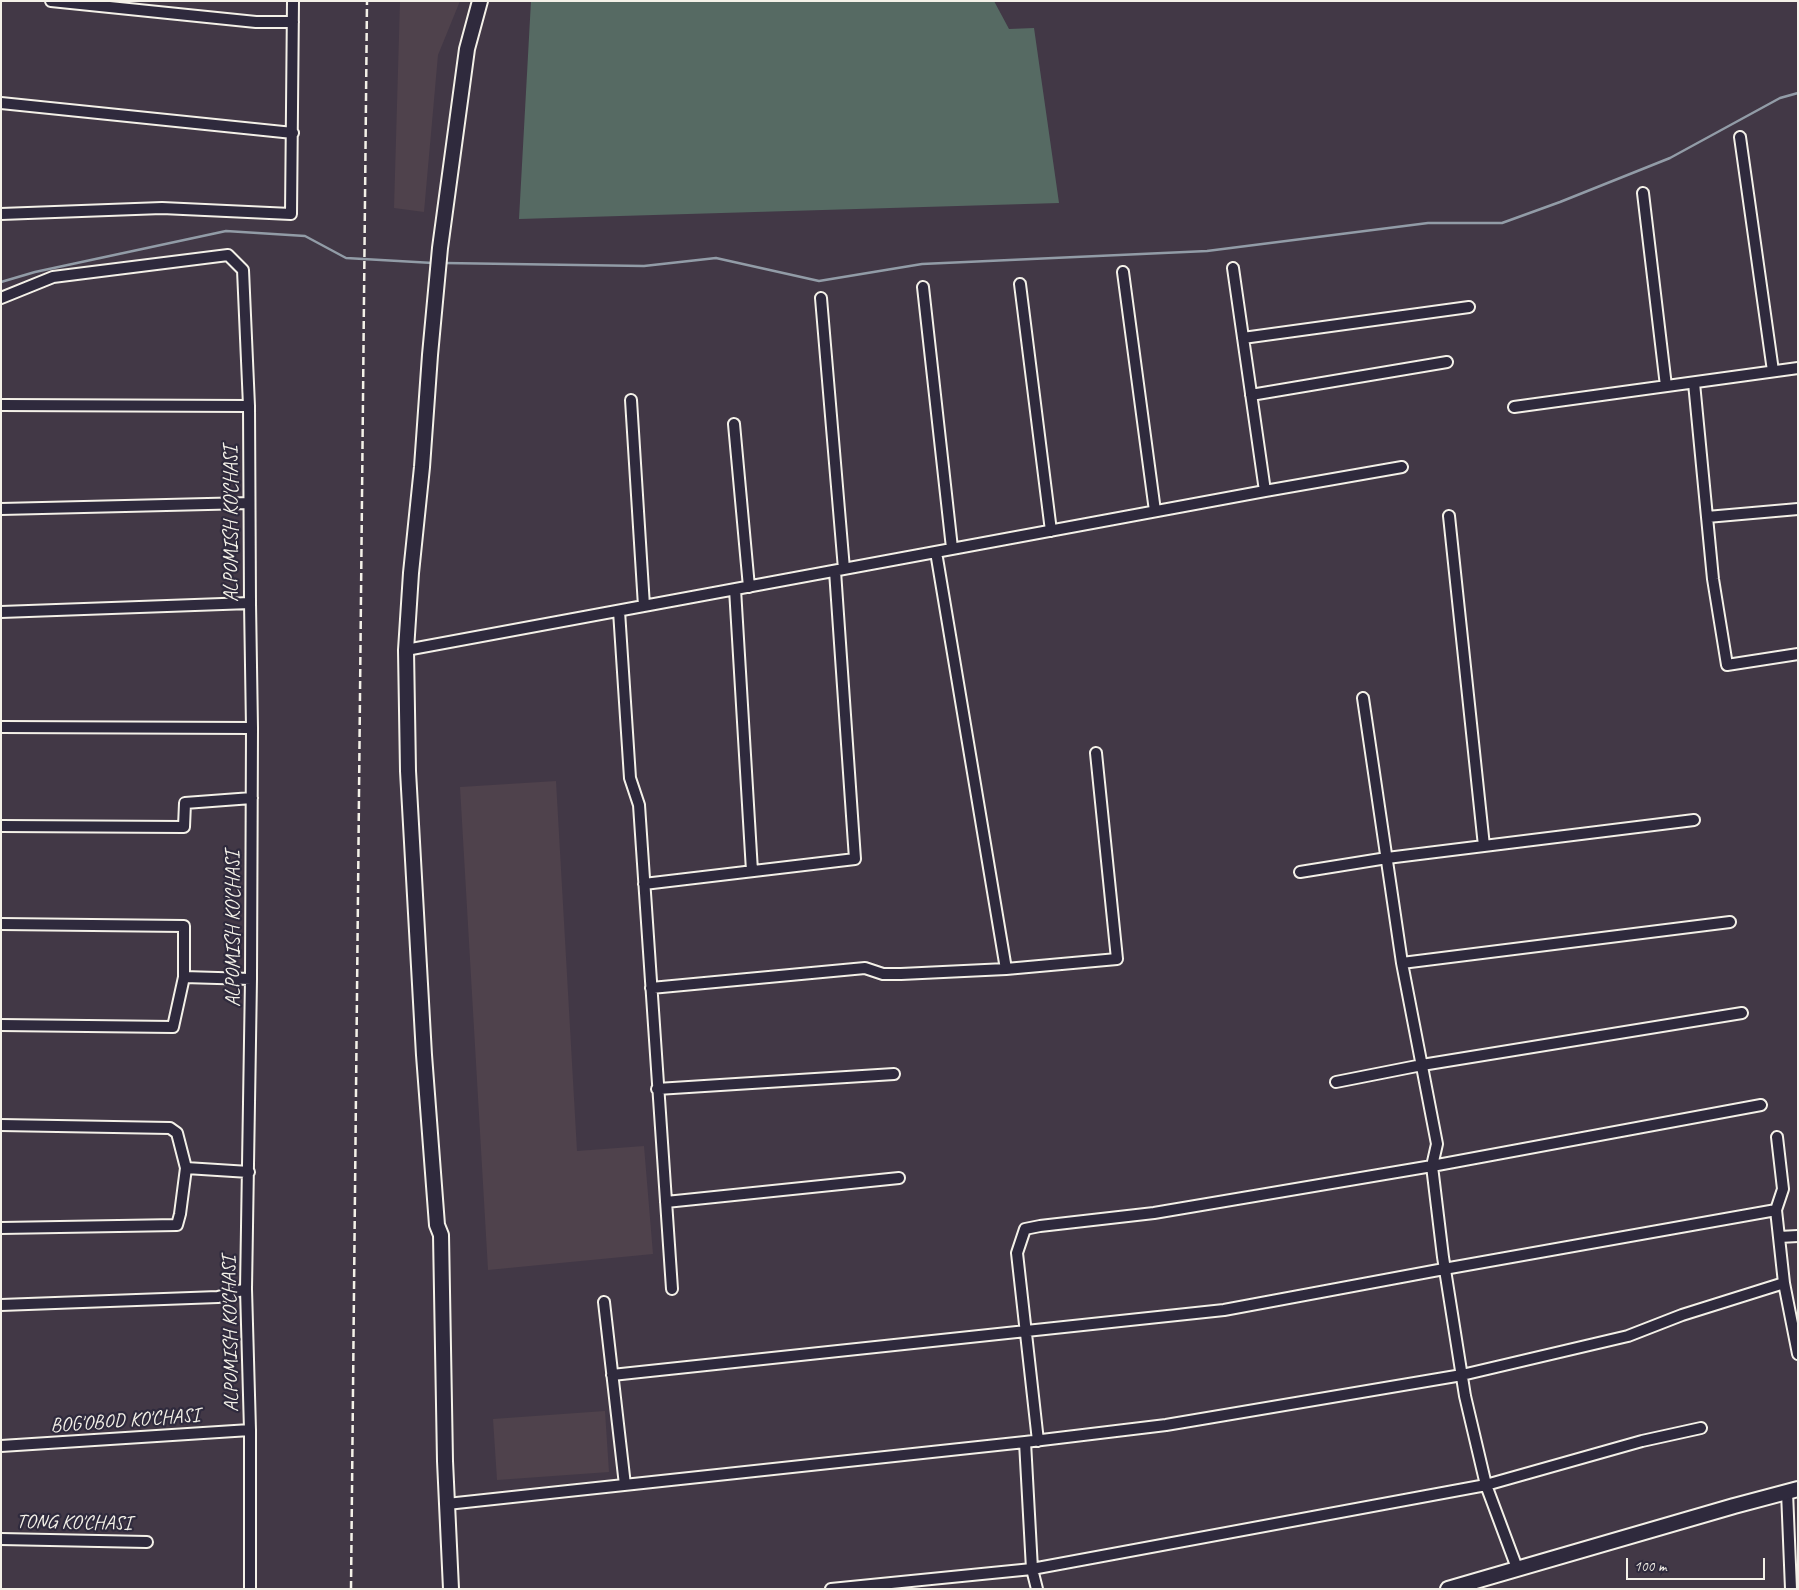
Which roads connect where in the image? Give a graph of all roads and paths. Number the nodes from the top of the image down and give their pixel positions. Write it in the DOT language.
graph roads {
  1 [pos="51,1"];
  2 [pos="293,1"];
  3 [pos="480,1"];
  4 [pos="293,22"];
  5 [pos="1,102"];
  6 [pos="293,133"];
  7 [pos="1740,137"];
  8 [pos="1643,193"];
  9 [pos="1,214"];
  10 [pos="1233,268"];
  11 [pos="1123,272"];
  12 [pos="1020,284"];
  13 [pos="922,286"];
  14 [pos="1,298"];
  15 [pos="820,298"];
  16 [pos="1469,307"];
  17 [pos="1243,338"];
  18 [pos="1447,362"];
  19 [pos="1798,368"];
  20 [pos="1773,371"];
  21 [pos="1694,383"];
  22 [pos="1666,386"];
  23 [pos="1251,395"];
  24 [pos="631,400"];
  25 [pos="1,404"];
  26 [pos="249,406"];
  27 [pos="1514,406"];
  28 [pos="734,424"];
  29 [pos="1402,467"];
  30 [pos="1265,491"];
  31 [pos="249,503"];
  32 [pos="1,509"];
  33 [pos="1798,509"];
  34 [pos="1155,512"];
  35 [pos="1449,516"];
  36 [pos="1707,518"];
  37 [pos="1051,531"];
  38 [pos="952,548"];
  39 [pos="936,552"];
  40 [pos="840,570"];
  41 [pos="749,586"];
  42 [pos="736,589"];
  43 [pos="250,604"];
  44 [pos="644,606"];
  45 [pos="619,611"];
  46 [pos="1,612"];
  47 [pos="406,650"];
  48 [pos="1798,654"];
  49 [pos="1364,698"];
  50 [pos="1,727"];
  51 [pos="252,728"];
  52 [pos="1096,753"];
  53 [pos="252,798"];
  54 [pos="1694,820"];
  55 [pos="1,826"];
  56 [pos="1484,846"];
  57 [pos="1387,858"];
  58 [pos="752,871"];
  59 [pos="1300,872"];
  60 [pos="644,884"];
  61 [pos="1730,922"];
  62 [pos="1,924"];
  63 [pos="1402,963"];
  64 [pos="1006,969"];
  65 [pos="184,977"];
  66 [pos="251,980"];
  67 [pos="651,988"];
  68 [pos="1742,1013"];
  69 [pos="1,1025"];
  70 [pos="1422,1065"];
  71 [pos="894,1074"];
  72 [pos="1336,1082"];
  73 [pos="658,1089"];
  74 [pos="1761,1105"];
  75 [pos="1,1125"];
  76 [pos="1777,1137"];
  77 [pos="1432,1166"];
  78 [pos="186,1168"];
  79 [pos="249,1172"];
  80 [pos="900,1178"];
  81 [pos="666,1202"];
  82 [pos="1776,1210"];
  83 [pos="437,1225"];
  84 [pos="1,1228"];
  85 [pos="1798,1236"];
  86 [pos="1779,1238"];
  87 [pos="1444,1269"];
  88 [pos="1784,1283"];
  89 [pos="246,1289"];
  90 [pos="672,1289"];
  91 [pos="604,1302"];
  92 [pos="1,1305"];
  93 [pos="1026,1331"];
  94 [pos="1796,1339"];
  95 [pos="1798,1354"];
  96 [pos="612,1375"];
  97 [pos="1462,1375"];
  98 [pos="1701,1428"];
  99 [pos="250,1430"];
  100 [pos="1038,1441"];
  101 [pos="1025,1442"];
  102 [pos="1,1446"];
  103 [pos="625,1485"];
  104 [pos="1486,1485"];
  105 [pos="1792,1491"];
  106 [pos="447,1504"];
  107 [pos="1,1539"];
  108 [pos="147,1542"];
  109 [pos="1032,1568"];
  110 [pos="1517,1568"];
  111 [pos="250,1589"];
  112 [pos="442,1589"];
  113 [pos="450,1589"];
  114 [pos="831,1589"];
  115 [pos="1037,1589"];
  116 [pos="1448,1589"];
  117 [pos="1791,1589"];
  1 -- 4 [label="street"];
  2 -- 4 [label="street"];
  3 -- 47 [label="main road"];
  4 -- 6 [label="street"];
  5 -- 6 [label="street"];
  6 -- 9 [label="street"];
  7 -- 20 [label="street"];
  8 -- 22 [label="street"];
  10 -- 17 [label="street"];
  11 -- 34 [label="street"];
  12 -- 37 [label="street"];
  13 -- 38 [label="street"];
  14 -- 26 [label="street, ALPOMISH KO'CHASI"];
  15 -- 40 [label="street"];
  16 -- 17 [label="street"];
  17 -- 23 [label="street"];
  18 -- 23 [label="street"];
  19 -- 20 [label="street"];
  20 -- 21 [label="street"];
  21 -- 22 [label="street"];
  21 -- 36 [label="street"];
  22 -- 27 [label="street"];
  23 -- 30 [label="street"];
  24 -- 44 [label="street"];
  25 -- 26 [label="street"];
  26 -- 31 [label="street, ALPOMISH KO'CHASI"];
  28 -- 41 [label="street"];
  29 -- 30 [label="street"];
  30 -- 34 [label="street"];
  31 -- 32 [label="street"];
  31 -- 43 [label="street, ALPOMISH KO'CHASI"];
  33 -- 36 [label="street"];
  34 -- 37 [label="street"];
  35 -- 56 [label="street"];
  36 -- 48 [label="street"];
  37 -- 38 [label="street"];
  38 -- 39 [label="street"];
  39 -- 40 [label="street"];
  39 -- 64 [label="street"];
  40 -- 41 [label="street"];
  40 -- 58 [label="street"];
  41 -- 42 [label="street"];
  42 -- 44 [label="street"];
  42 -- 58 [label="street"];
  43 -- 46 [label="street"];
  43 -- 51 [label="street, ALPOMISH KO'CHASI"];
  44 -- 45 [label="street"];
  45 -- 47 [label="street"];
  45 -- 60 [label="street"];
  47 -- 83 [label="main road"];
  49 -- 57 [label="street"];
  50 -- 51 [label="street"];
  51 -- 53 [label="street, ALPOMISH KO'CHASI"];
  52 -- 64 [label="street"];
  53 -- 55 [label="street"];
  53 -- 66 [label="street, ALPOMISH KO'CHASI"];
  54 -- 56 [label="street"];
  56 -- 57 [label="street"];
  57 -- 59 [label="street"];
  57 -- 63 [label="street"];
  58 -- 60 [label="street"];
  60 -- 67 [label="street"];
  61 -- 63 [label="street"];
  62 -- 65 [label="street"];
  63 -- 70 [label="street"];
  64 -- 67 [label="street"];
  65 -- 66 [label="street"];
  65 -- 69 [label="street"];
  66 -- 79 [label="street, ALPOMISH KO'CHASI"];
  67 -- 73 [label="street"];
  68 -- 70 [label="street"];
  70 -- 72 [label="street"];
  70 -- 77 [label="street"];
  71 -- 73 [label="street"];
  73 -- 81 [label="street"];
  74 -- 77 [label="street"];
  75 -- 78 [label="street"];
  76 -- 82 [label="street"];
  77 -- 87 [label="street"];
  77 -- 93 [label="street"];
  78 -- 79 [label="street"];
  78 -- 84 [label="street"];
  79 -- 89 [label="street, ALPOMISH KO'CHASI"];
  80 -- 81 [label="street"];
  81 -- 90 [label="street"];
  82 -- 86 [label="street"];
  82 -- 87 [label="street"];
  83 -- 106 [label="main road"];
  83 -- 112 [label="main road"];
  85 -- 86 [label="street"];
  86 -- 88 [label="street"];
  87 -- 93 [label="street"];
  87 -- 97 [label="street"];
  88 -- 94 [label="street"];
  88 -- 97 [label="street"];
  89 -- 92 [label="street"];
  89 -- 99 [label="street, ALPOMISH KO'CHASI"];
  91 -- 96 [label="street"];
  93 -- 96 [label="street"];
  93 -- 100 [label="street"];
  94 -- 95 [label="street"];
  96 -- 103 [label="street"];
  97 -- 100 [label="street"];
  97 -- 104 [label="street"];
  98 -- 104 [label="street"];
  99 -- 102 [label="street, BOG'OBOD KO'CHASI"];
  99 -- 111 [label="street, ALPOMISH KO'CHASI"];
  100 -- 101 [label="street"];
  101 -- 103 [label="street"];
  101 -- 109 [label="street"];
  103 -- 106 [label="street"];
  104 -- 109 [label="street"];
  104 -- 110 [label="street"];
  105 -- 110 [label="main road"];
  105 -- 117 [label="street"];
  106 -- 113 [label="main road"];
  107 -- 108 [label="street, TONG KO'CHASI"];
  109 -- 114 [label="street"];
  109 -- 115 [label="street"];
  110 -- 116 [label="main road"];
}
